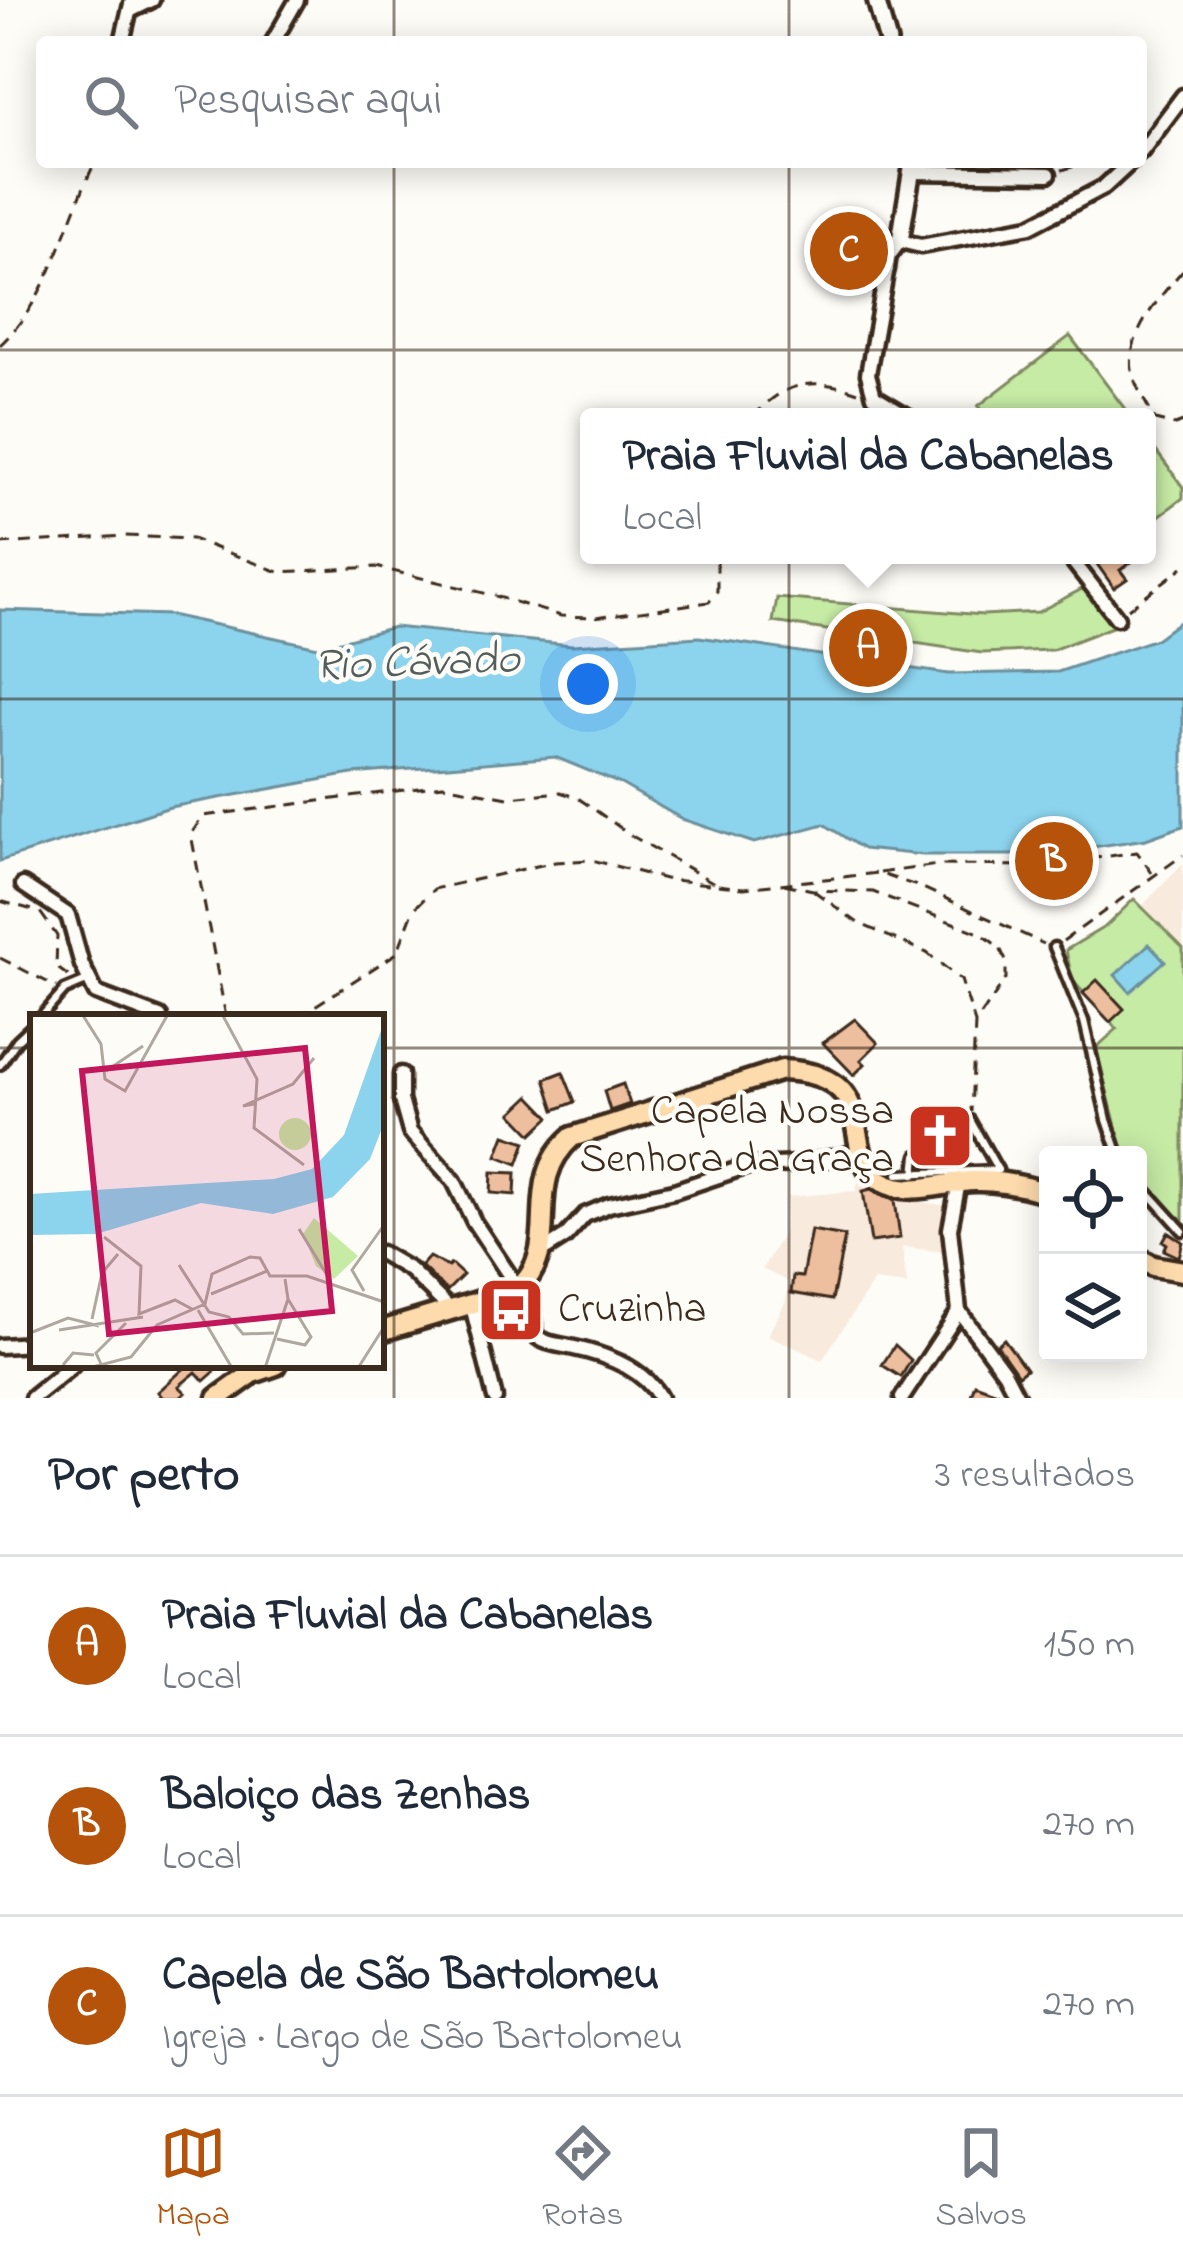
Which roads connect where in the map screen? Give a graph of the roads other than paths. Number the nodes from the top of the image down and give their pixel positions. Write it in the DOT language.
graph roads {
  1 [pos="152,0"];
  2 [pos="297,0"];
  3 [pos="876,0"];
  4 [pos="131,6"];
  5 [pos="124,36"];
  6 [pos="276,36"];
  7 [pos="886,36"];
  8 [pos="1183,96"];
  9 [pos="1147,144"];
  10 [pos="912,168"];
  11 [pos="932,168"];
  12 [pos="1125,168"];
  13 [pos="1049,174"];
  14 [pos="900,241"];
  15 [pos="887,269"];
  16 [pos="894,408"];
  17 [pos="1074,564"];
  18 [pos="1117,618"];
  19 [pos="23,885"];
  20 [pos="1054,947"];
  21 [pos="84,981"];
  22 [pos="44,1014"];
  23 [pos="152,1014"];
  24 [pos="30,1028"];
  25 [pos="0,1064"];
  26 [pos="401,1074"];
  27 [pos="970,1120"];
  28 [pos="1116,1146"];
  29 [pos="863,1151"];
  30 [pos="917,1154"];
  31 [pos="898,1174"];
  32 [pos="915,1175"];
  33 [pos="1002,1177"];
  34 [pos="959,1183"];
  35 [pos="1039,1190"];
  36 [pos="1147,1191"];
  37 [pos="1183,1231"];
  38 [pos="541,1252"];
  39 [pos="384,1255"];
  40 [pos="1147,1263"];
  41 [pos="1183,1271"];
  42 [pos="517,1290"];
  43 [pos="471,1301"];
  44 [pos="449,1308"];
  45 [pos="959,1311"];
  46 [pos="384,1330"];
  47 [pos="30,1344"];
  48 [pos="0,1346"];
  49 [pos="70,1368"];
  50 [pos="266,1368"];
  51 [pos="32,1398"];
  52 [pos="218,1398"];
  53 [pos="495,1398"];
  54 [pos="660,1398"];
  55 [pos="902,1398"];
  56 [pos="1018,1398"];
  1 -- 4 [label="street"];
  2 -- 6 [label="street"];
  3 -- 7 [label="street"];
  4 -- 5 [label="street"];
  8 -- 9 [label="street"];
  10 -- 14 [label="street"];
  11 -- 13 [label="street"];
  12 -- 14 [label="street"];
  14 -- 15 [label="street"];
  14 -- 15 [label="street"];
  15 -- 16 [label="street"];
  17 -- 18 [label="street"];
  19 -- 21 [label="street"];
  20 -- 28 [label="lane"];
  21 -- 22 [label="lane"];
  21 -- 23 [label="street"];
  24 -- 25 [label="lane"];
  26 -- 42 [label="street"];
  27 -- 33 [label="lane"];
  29 -- 34 [label="main road"];
  29 -- 38 [label="street"];
  29 -- 38 [label="main road"];
  30 -- 32 [label="lane"];
  31 -- 32 [label="lane"];
  32 -- 33 [label="lane"];
  33 -- 34 [label="main road"];
  33 -- 35 [label="main road"];
  34 -- 45 [label="street"];
  36 -- 37 [label="lane"];
  38 -- 42 [label="main road"];
  39 -- 44 [label="street"];
  40 -- 41 [label="main road"];
  42 -- 43 [label="main road"];
  42 -- 54 [label="street"];
  43 -- 44 [label="main road"];
  43 -- 53 [label="street"];
  44 -- 46 [label="main road"];
  45 -- 55 [label="street"];
  45 -- 56 [label="street"];
  47 -- 48 [label="street"];
  49 -- 51 [label="street"];
  50 -- 52 [label="main road"];
}
